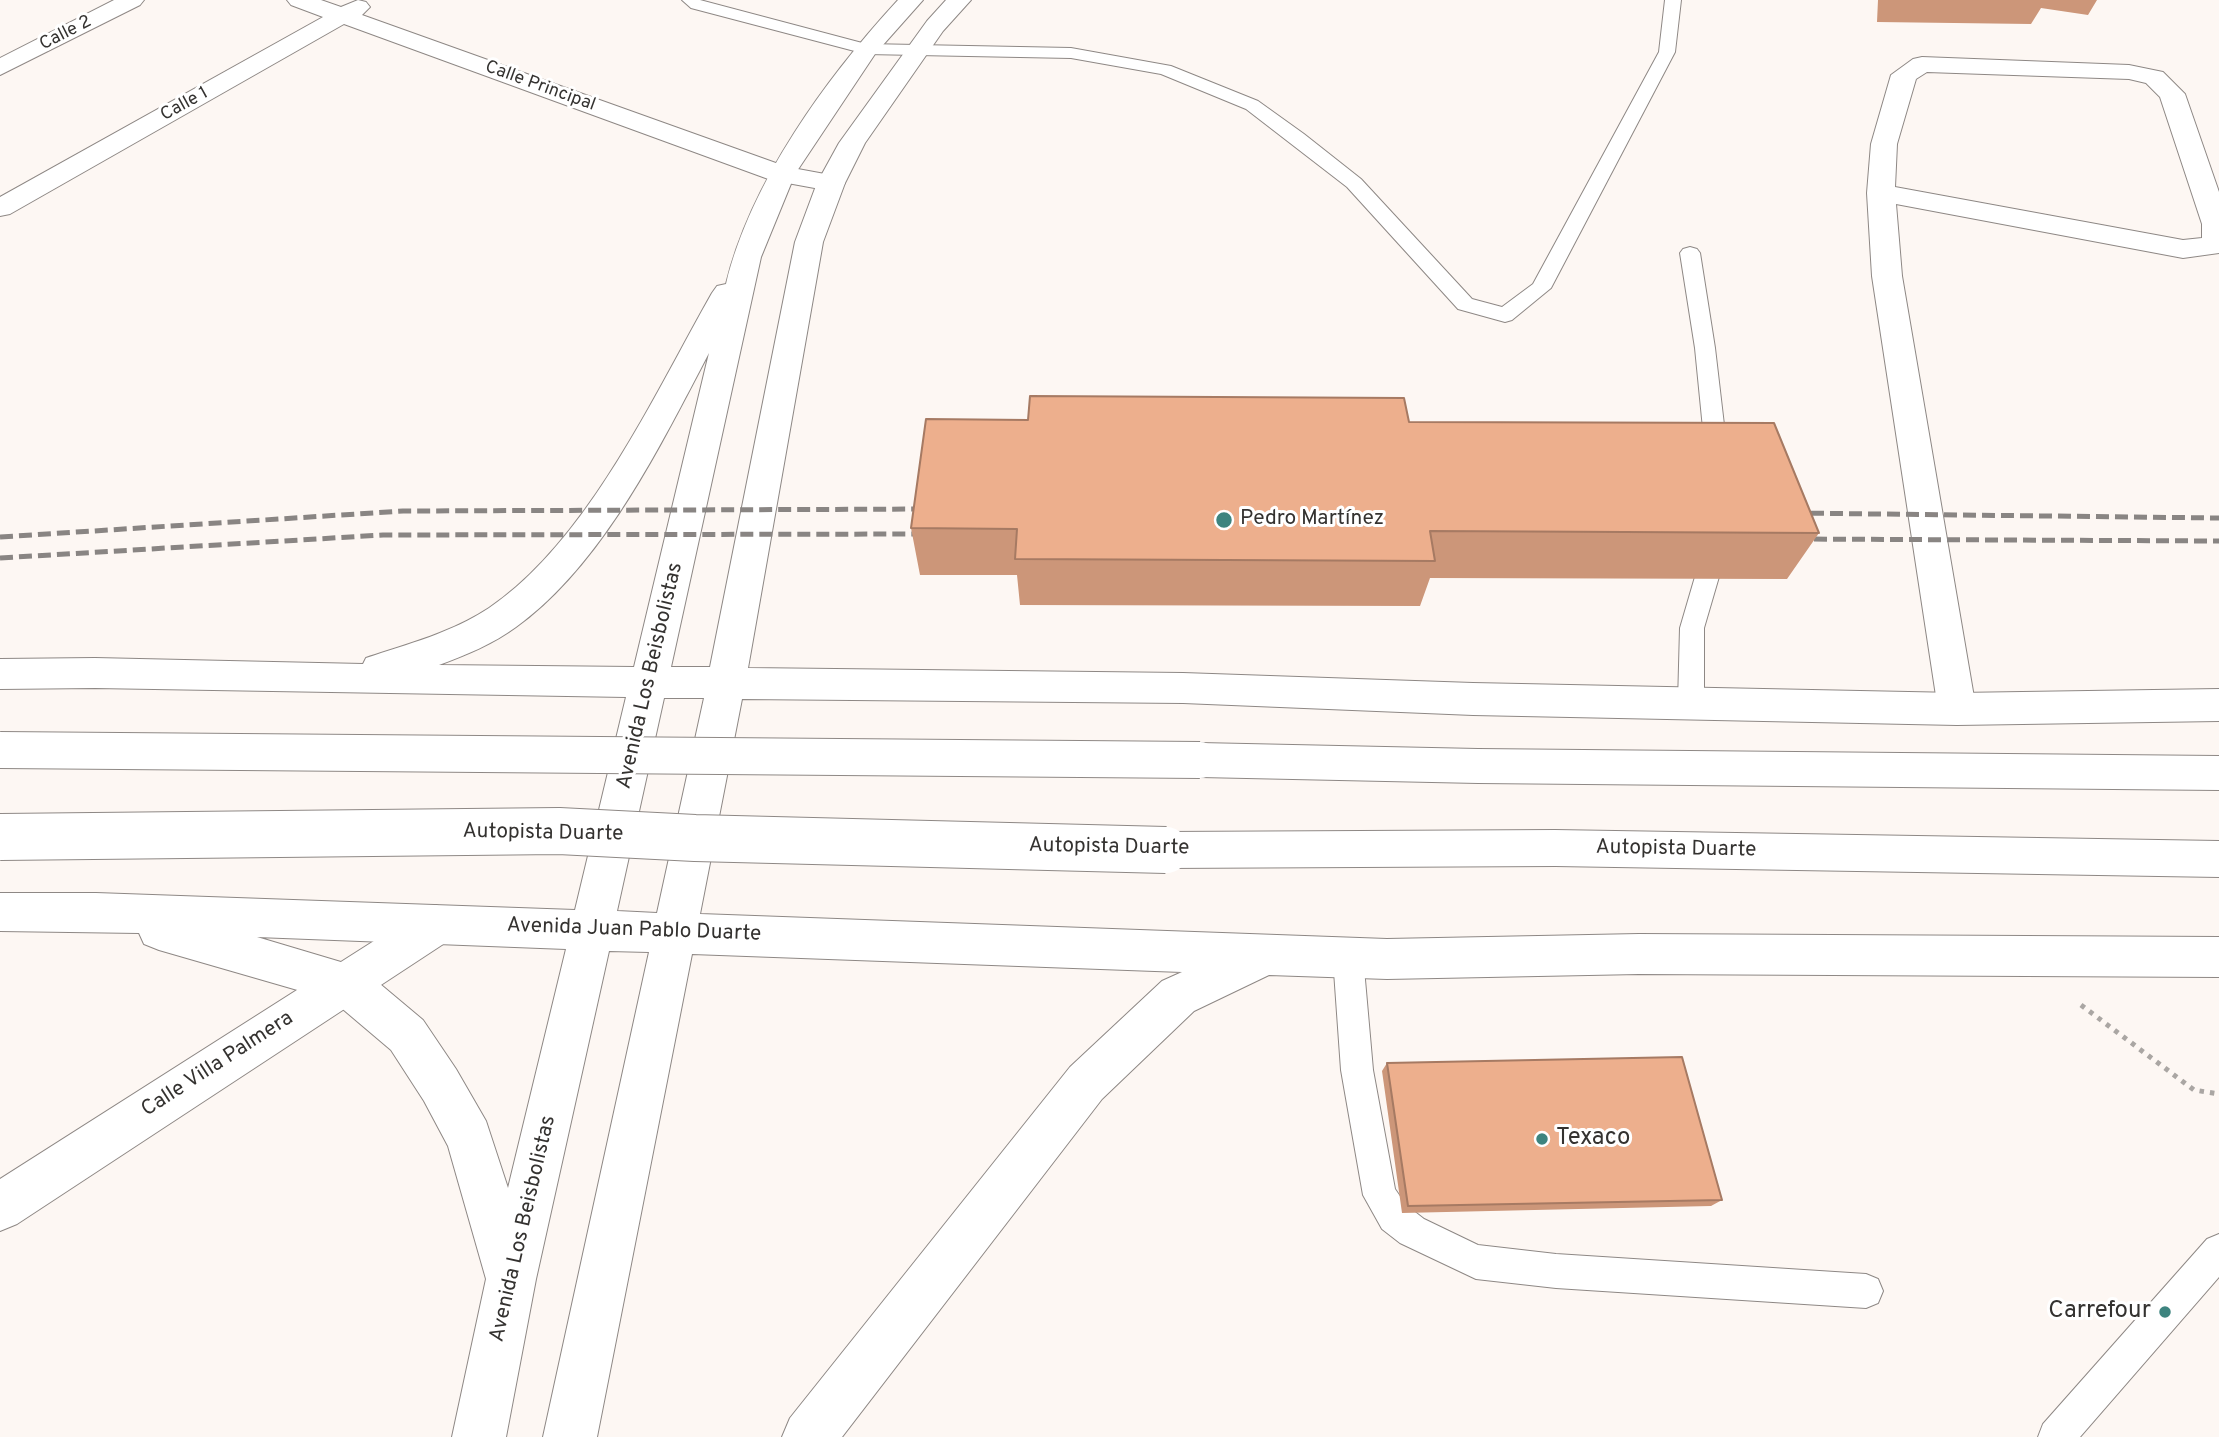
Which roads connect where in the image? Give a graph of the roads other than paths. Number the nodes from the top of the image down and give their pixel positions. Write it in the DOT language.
graph roads {
  1 [pos="132,0"];
  2 [pos="299,0"];
  3 [pos="370,0"];
  4 [pos="690,0"];
  5 [pos="766,0"];
  6 [pos="911,0"];
  7 [pos="959,0"];
  8 [pos="1673,0"];
  9 [pos="343,16"];
  10 [pos="744,17"];
  11 [pos="866,49"];
  12 [pos="919,51"];
  13 [pos="0,68"];
  14 [pos="781,174"];
  15 [pos="831,183"];
  16 [pos="1881,194"];
  17 [pos="0,208"];
  18 [pos="1690,253"];
  19 [pos="747,257"];
  20 [pos="1719,482"];
  21 [pos="1720,530"];
  22 [pos="0,674"];
  23 [pos="340,679"];
  24 [pos="649,683"];
  25 [pos="726,684"];
  26 [pos="1691,703"];
  27 [pos="2219,705"];
  28 [pos="1957,709"];
  29 [pos="0,750"];
  30 [pos="2219,774"];
  31 [pos="0,837"];
  32 [pos="2219,859"];
  33 [pos="0,912"];
  34 [pos="96,912"];
  35 [pos="436,925"];
  36 [pos="593,930"];
  37 [pos="676,933"];
  38 [pos="1268,954"];
  39 [pos="1348,957"];
  40 [pos="2219,957"];
  41 [pos="345,983"];
  42 [pos="0,1207"];
  43 [pos="2213,1271"];
  44 [pos="511,1279"];
  45 [pos="1866,1291"];
  46 [pos="479,1437"];
  47 [pos="570,1437"];
  48 [pos="809,1437"];
  49 [pos="2056,1437"];
  1 -- 13 [label="main road, Calle 2"];
  2 -- 9 [label="main road, Calle Principal"];
  3 -- 9 [label="main road, Calle 1"];
  4 -- 10 [label="lane"];
  5 -- 10 [label="lane"];
  6 -- 11 [label="main road, Avenida Los Beisbolistas"];
  7 -- 12 [label="main road"];
  8 -- 12 [label="lane"];
  9 -- 14 [label="main road, Calle Principal"];
  9 -- 17 [label="main road, Calle 1"];
  10 -- 11 [label="lane"];
  11 -- 12 [label="lane"];
  11 -- 14 [label="main road, Avenida Los Beisbolistas"];
  12 -- 15 [label="main road"];
  14 -- 15 [label="main road, Calle Principal"];
  14 -- 19 [label="main road, Avenida Los Beisbolistas"];
  15 -- 25 [label="main road"];
  16 -- 16 [label="main road"];
  16 -- 28 [label="main road"];
  18 -- 20 [label="lane"];
  19 -- 23 [label="main road"];
  19 -- 24 [label="main road, Avenida Los Beisbolistas"];
  21 -- 26 [label="lane"];
  22 -- 23 [label="main road"];
  23 -- 24 [label="main road"];
  24 -- 25 [label="main road"];
  24 -- 36 [label="main road, Avenida Los Beisbolistas"];
  25 -- 26 [label="main road"];
  25 -- 37 [label="main road"];
  26 -- 28 [label="main road"];
  27 -- 28 [label="main road"];
  29 -- 30 [label="main road, bridge"];
  31 -- 32 [label="main road, Autopista Duarte, bridge"];
  33 -- 34 [label="main road, Avenida Juan Pablo Duarte"];
  34 -- 35 [label="main road, Avenida Juan Pablo Duarte"];
  34 -- 41 [label="main road"];
  35 -- 36 [label="main road, Avenida Juan Pablo Duarte"];
  35 -- 41 [label="main road, Calle Villa Palmera"];
  36 -- 37 [label="main road, Avenida Juan Pablo Duarte"];
  36 -- 44 [label="main road, Avenida Los Beisbolistas"];
  37 -- 38 [label="main road, Avenida Juan Pablo Duarte"];
  37 -- 47 [label="main road"];
  38 -- 39 [label="main road"];
  38 -- 48 [label="main road"];
  39 -- 40 [label="main road"];
  39 -- 45 [label="lane"];
  41 -- 42 [label="main road, Calle Villa Palmera"];
  41 -- 44 [label="main road"];
  43 -- 49 [label="lane"];
  44 -- 46 [label="main road, Avenida Los Beisbolistas"];
}
